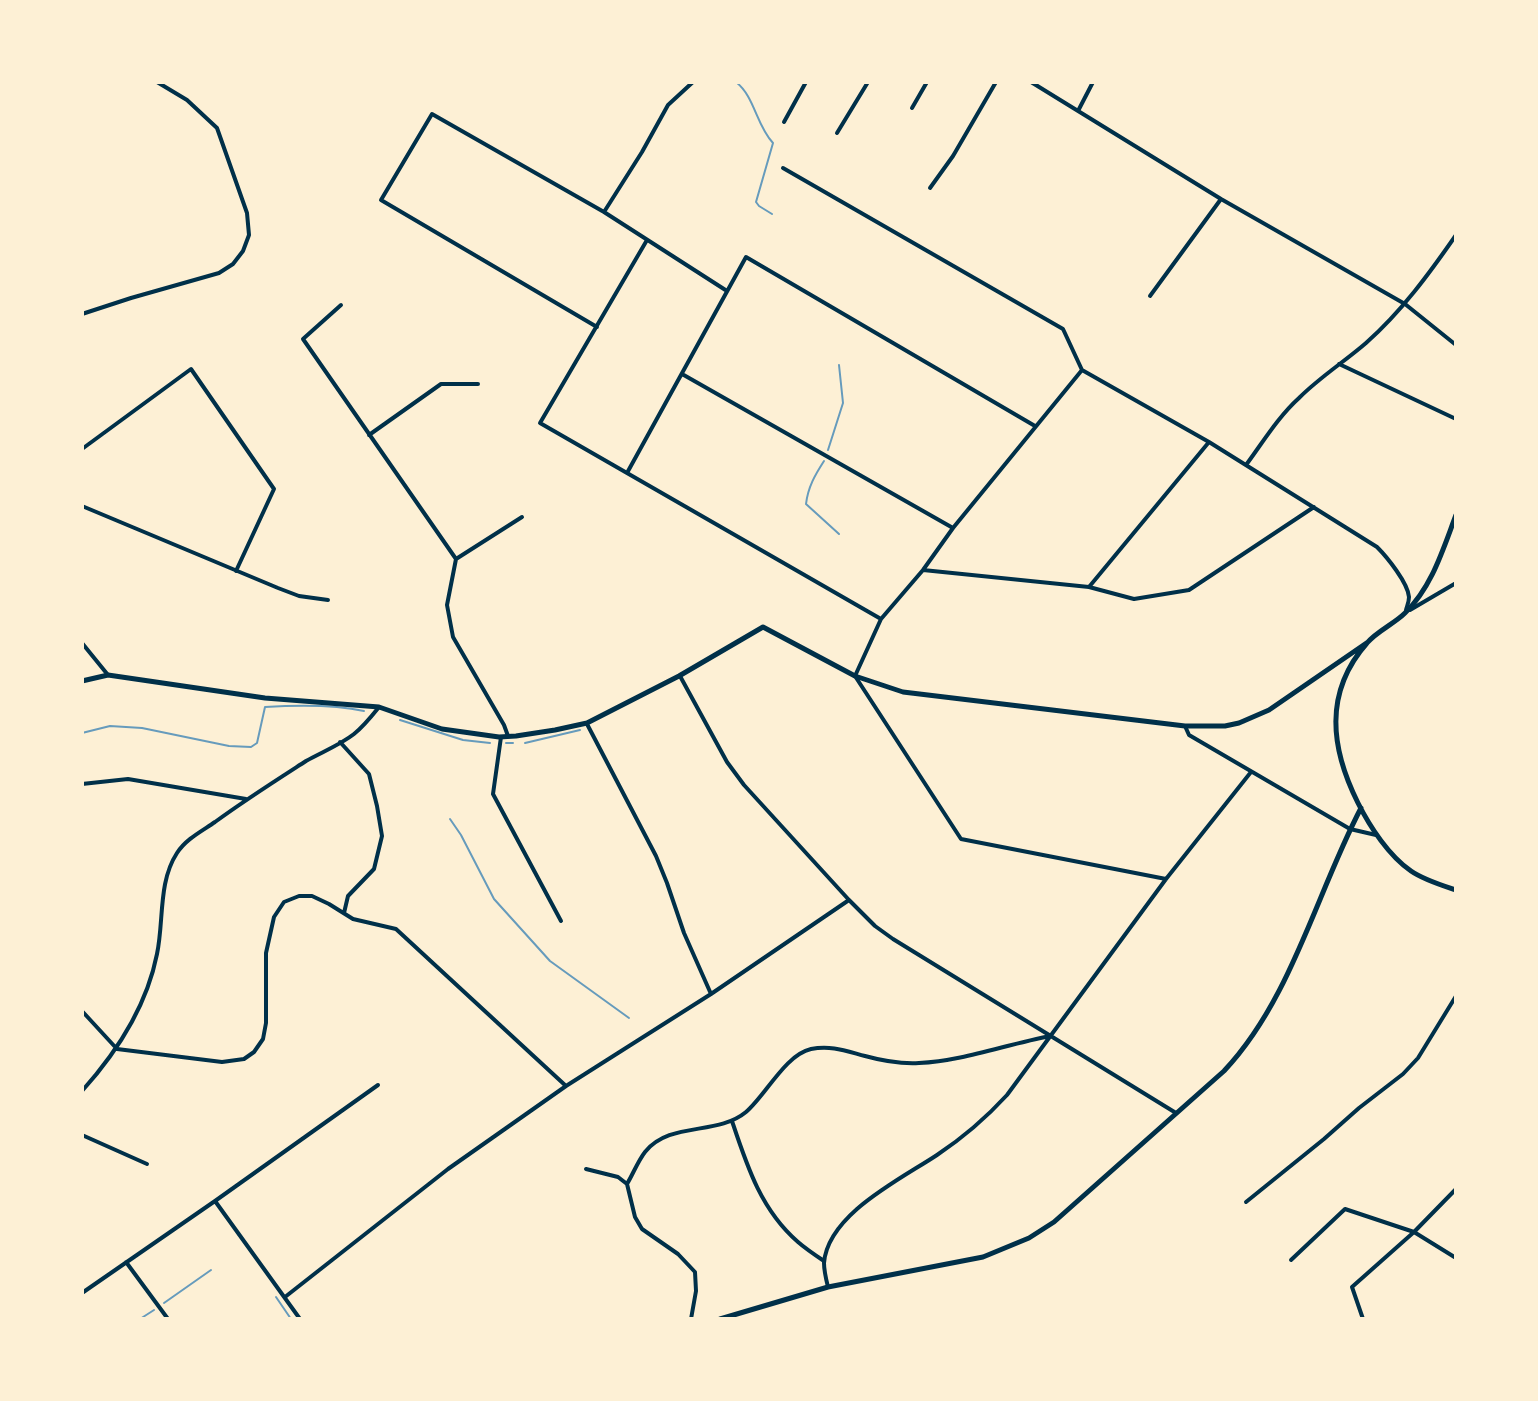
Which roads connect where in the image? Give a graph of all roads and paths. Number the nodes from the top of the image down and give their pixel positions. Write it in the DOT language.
graph roads {
  1 [pos="157,82"];
  2 [pos="693,82"];
  3 [pos="806,82"];
  4 [pos="868,82"];
  5 [pos="927,82"];
  6 [pos="996,82"];
  7 [pos="1031,82"];
  8 [pos="1093,82"];
  9 [pos="912,108"];
  10 [pos="1078,111"];
  11 [pos="784,122"];
  12 [pos="837,133"];
  13 [pos="783,168"];
  14 [pos="930,188"];
  15 [pos="1221,199"];
  16 [pos="604,212"];
  17 [pos="1456,235"];
  18 [pos="647,239"];
  19 [pos="727,291"];
  20 [pos="1150,296"];
  21 [pos="1405,304"];
  22 [pos="341,305"];
  23 [pos="82,314"];
  24 [pos="597,327"];
  25 [pos="1456,345"];
  26 [pos="1339,363"];
  27 [pos="1082,370"];
  28 [pos="682,374"];
  29 [pos="478,384"];
  30 [pos="1456,419"];
  31 [pos="1035,426"];
  32 [pos="369,435"];
  33 [pos="1209,442"];
  34 [pos="82,449"];
  35 [pos="1245,465"];
  36 [pos="627,473"];
  37 [pos="82,506"];
  38 [pos="1314,507"];
  39 [pos="1456,515"];
  40 [pos="522,517"];
  41 [pos="953,528"];
  42 [pos="456,559"];
  43 [pos="923,570"];
  44 [pos="236,571"];
  45 [pos="1456,583"];
  46 [pos="1089,587"];
  47 [pos="328,600"];
  48 [pos="1405,613"];
  49 [pos="881,619"];
  50 [pos="1368,642"];
  51 [pos="82,643"];
  52 [pos="108,675"];
  53 [pos="679,676"];
  54 [pos="855,676"];
  55 [pos="82,681"];
  56 [pos="379,707"];
  57 [pos="587,723"];
  58 [pos="1185,726"];
  59 [pos="504,737"];
  60 [pos="340,742"];
  61 [pos="1251,772"];
  62 [pos="82,784"];
  63 [pos="247,799"];
  64 [pos="1361,808"];
  65 [pos="1350,829"];
  66 [pos="1379,836"];
  67 [pos="1166,879"];
  68 [pos="1456,890"];
  69 [pos="849,900"];
  70 [pos="344,913"];
  71 [pos="561,921"];
  72 [pos="711,994"];
  73 [pos="1456,996"];
  74 [pos="82,1011"];
  75 [pos="1051,1036"];
  76 [pos="117,1049"];
  77 [pos="378,1085"];
  78 [pos="566,1086"];
  79 [pos="82,1091"];
  80 [pos="1176,1113"];
  81 [pos="732,1121"];
  82 [pos="82,1135"];
  83 [pos="147,1164"];
  84 [pos="586,1169"];
  85 [pos="627,1184"];
  86 [pos="1456,1189"];
  87 [pos="215,1201"];
  88 [pos="1246,1202"];
  89 [pos="1414,1232"];
  90 [pos="1456,1258"];
  91 [pos="1291,1260"];
  92 [pos="824,1261"];
  93 [pos="126,1262"];
  94 [pos="828,1287"];
  95 [pos="82,1293"];
  96 [pos="285,1297"];
  97 [pos="168,1319"];
  98 [pos="300,1319"];
  99 [pos="691,1319"];
  100 [pos="720,1319"];
  101 [pos="1363,1319"];
  1 -- 23 [label="street"];
  2 -- 16 [label="street"];
  3 -- 11 [label="street"];
  4 -- 12 [label="street"];
  5 -- 9 [label="street"];
  6 -- 14 [label="street"];
  7 -- 10 [label="street"];
  8 -- 10 [label="street"];
  10 -- 15 [label="street"];
  13 -- 27 [label="street"];
  15 -- 20 [label="street"];
  15 -- 21 [label="street"];
  16 -- 18 [label="street"];
  16 -- 24 [label="street"];
  17 -- 21 [label="street"];
  18 -- 19 [label="street"];
  18 -- 24 [label="street"];
  19 -- 28 [label="street"];
  19 -- 31 [label="street"];
  21 -- 25 [label="street"];
  21 -- 26 [label="street"];
  22 -- 32 [label="street"];
  24 -- 36 [label="street"];
  26 -- 30 [label="street"];
  26 -- 35 [label="street"];
  27 -- 31 [label="street"];
  27 -- 33 [label="street"];
  28 -- 36 [label="street"];
  28 -- 41 [label="street"];
  29 -- 32 [label="street"];
  31 -- 41 [label="street"];
  32 -- 42 [label="street"];
  33 -- 35 [label="street"];
  33 -- 46 [label="street"];
  34 -- 44 [label="street"];
  35 -- 38 [label="street"];
  36 -- 49 [label="street"];
  37 -- 44 [label="street"];
  38 -- 46 [label="street"];
  38 -- 48 [label="street"];
  39 -- 48 [label="street"];
  40 -- 42 [label="street"];
  41 -- 43 [label="street"];
  42 -- 59 [label="street"];
  43 -- 46 [label="street"];
  43 -- 49 [label="street"];
  44 -- 47 [label="street"];
  45 -- 48 [label="street"];
  48 -- 50 [label="street"];
  49 -- 54 [label="street"];
  50 -- 58 [label="street"];
  50 -- 64 [label="street"];
  51 -- 52 [label="street"];
  52 -- 55 [label="street"];
  52 -- 56 [label="street"];
  53 -- 54 [label="street"];
  53 -- 57 [label="street"];
  53 -- 69 [label="street"];
  54 -- 58 [label="street"];
  54 -- 67 [label="street"];
  56 -- 59 [label="street"];
  56 -- 60 [label="street"];
  57 -- 59 [label="street"];
  57 -- 72 [label="street"];
  58 -- 61 [label="street"];
  59 -- 71 [label="street"];
  60 -- 63 [label="street"];
  60 -- 70 [label="street"];
  61 -- 65 [label="street"];
  61 -- 67 [label="street"];
  62 -- 63 [label="street"];
  63 -- 76 [label="street"];
  64 -- 65 [label="street"];
  64 -- 66 [label="street"];
  65 -- 66 [label="street"];
  65 -- 80 [label="street"];
  66 -- 68 [label="street"];
  67 -- 75 [label="street"];
  69 -- 72 [label="street"];
  69 -- 75 [label="street"];
  70 -- 76 [label="street"];
  70 -- 78 [label="street"];
  72 -- 78 [label="street"];
  73 -- 88 [label="street"];
  74 -- 76 [label="street"];
  75 -- 80 [label="street"];
  75 -- 81 [label="street"];
  75 -- 92 [label="street"];
  76 -- 79 [label="street"];
  77 -- 87 [label="street"];
  78 -- 96 [label="street"];
  80 -- 94 [label="street"];
  81 -- 85 [label="street"];
  81 -- 92 [label="street"];
  82 -- 83 [label="street"];
  84 -- 85 [label="street"];
  85 -- 99 [label="street"];
  86 -- 89 [label="street"];
  87 -- 93 [label="street"];
  87 -- 96 [label="street"];
  89 -- 90 [label="street"];
  89 -- 91 [label="street"];
  89 -- 101 [label="street"];
  92 -- 94 [label="street"];
  93 -- 95 [label="street"];
  93 -- 97 [label="street"];
  94 -- 100 [label="street"];
  96 -- 98 [label="street"];
}
